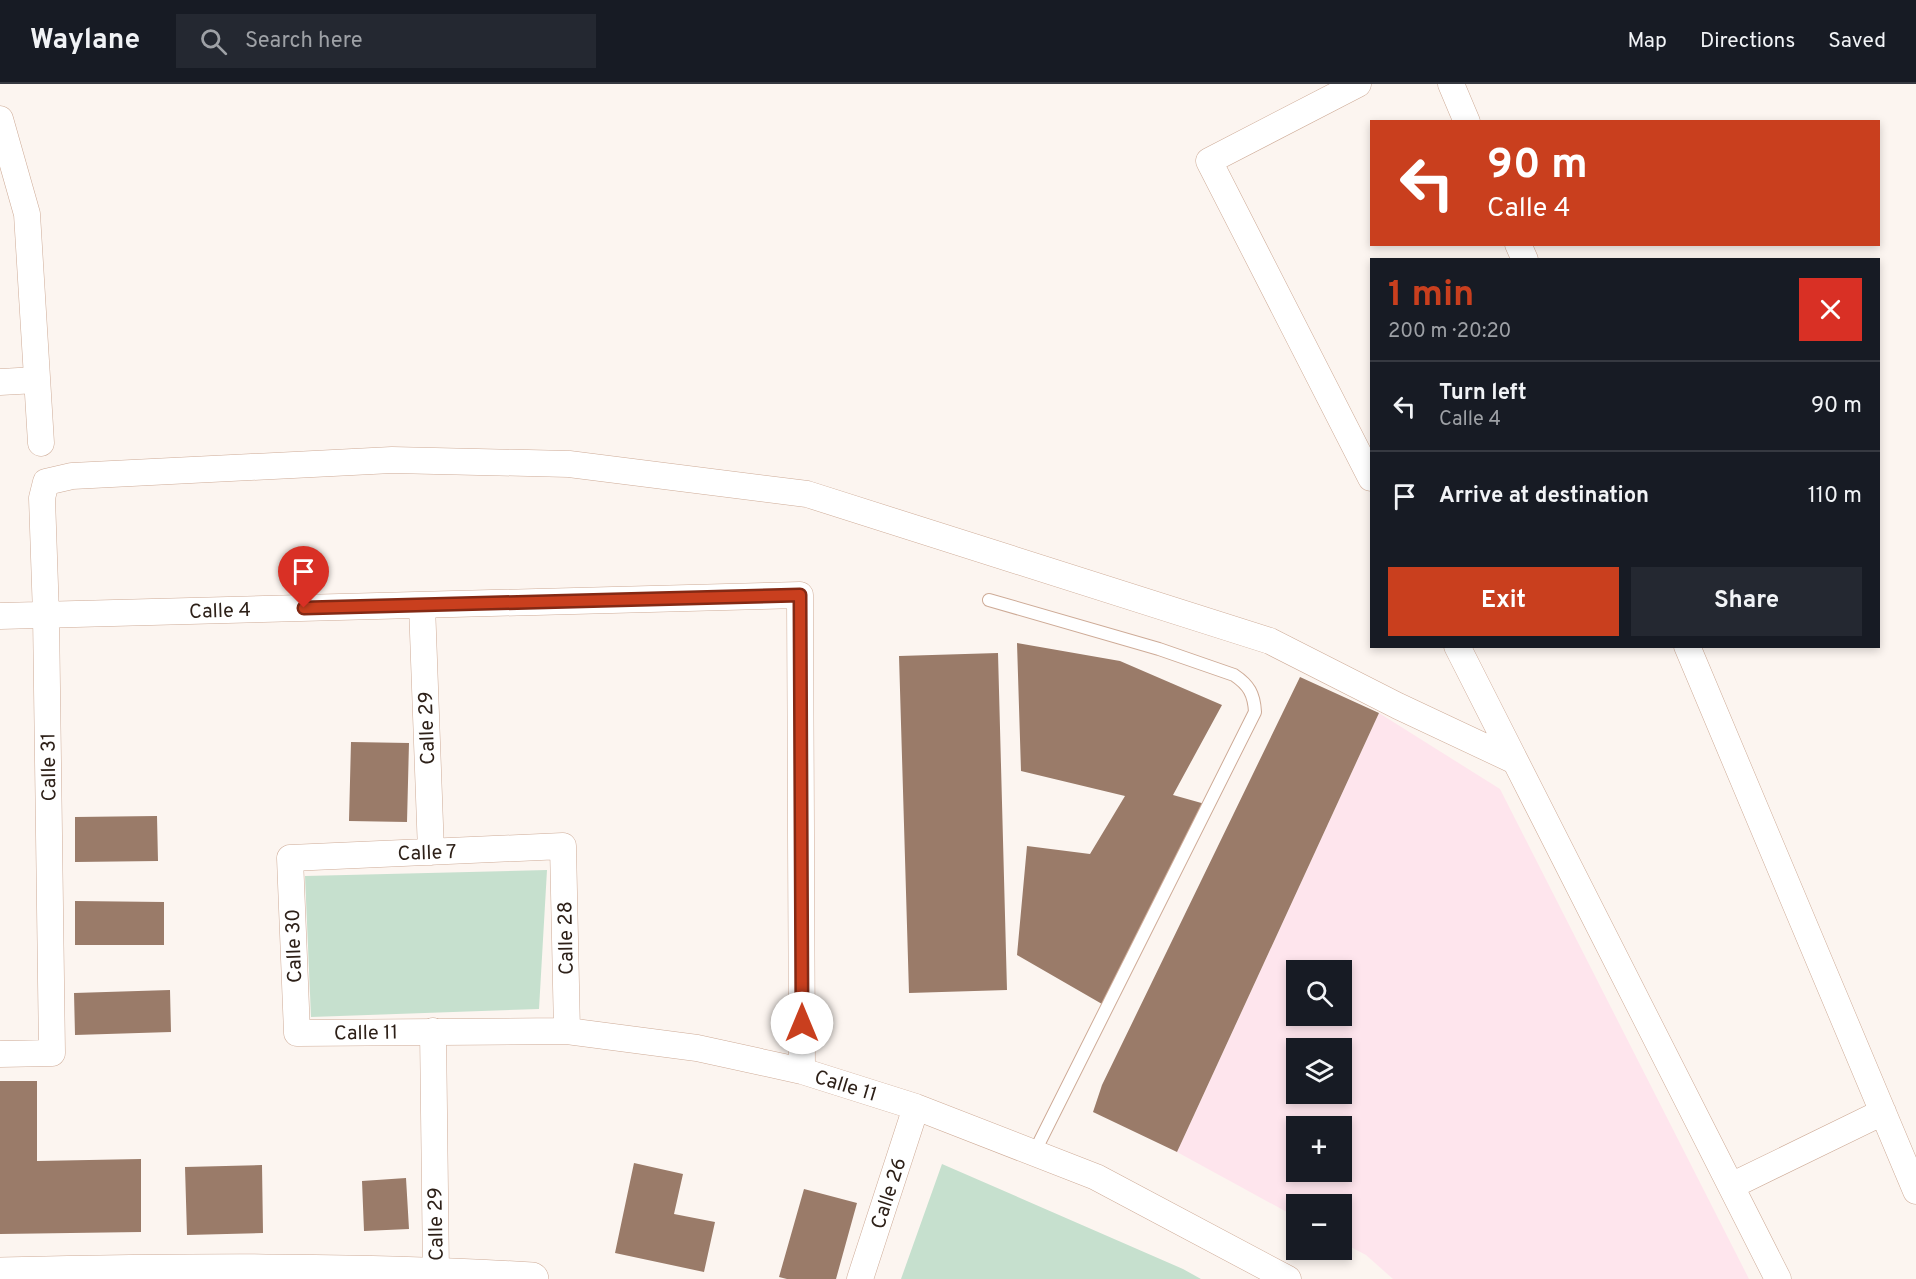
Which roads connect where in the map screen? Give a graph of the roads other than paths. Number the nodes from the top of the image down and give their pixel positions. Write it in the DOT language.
graph roads {
  1 [pos="1358,84"];
  2 [pos="1451,84"];
  3 [pos="0,119"];
  4 [pos="1466,120"];
  5 [pos="5,153"];
  6 [pos="37,380"];
  7 [pos="0,382"];
  8 [pos="40,443"];
  9 [pos="1370,476"];
  10 [pos="989,600"];
  11 [pos="422,605"];
  12 [pos="46,615"];
  13 [pos="0,616"];
  14 [pos="1457,648"];
  15 [pos="1688,648"];
  16 [pos="1515,761"];
  17 [pos="563,846"];
  18 [pos="431,852"];
  19 [pos="290,858"];
  20 [pos="433,1031"];
  21 [pos="567,1031"];
  22 [pos="297,1033"];
  23 [pos="0,1054"];
  24 [pos="802,1071"];
  25 [pos="916,1107"];
  26 [pos="1883,1112"];
  27 [pos="1034,1153"];
  28 [pos="1731,1186"];
  29 [pos="1916,1191"];
  30 [pos="436,1273"];
  31 [pos="0,1274"];
  32 [pos="532,1279"];
  33 [pos="860,1279"];
  34 [pos="1288,1279"];
  35 [pos="1778,1279"];
  1 -- 9 [label="street"];
  2 -- 4 [label="street"];
  3 -- 5 [label="street"];
  5 -- 6 [label="street"];
  6 -- 7 [label="street"];
  6 -- 8 [label="street"];
  10 -- 27 [label="lane"];
  11 -- 12 [label="street, Calle 4"];
  11 -- 18 [label="street, Calle 29"];
  11 -- 24 [label="street, Calle 4"];
  12 -- 13 [label="street, Calle 4"];
  12 -- 16 [label="street, Calle 31"];
  12 -- 23 [label="street, Calle 31"];
  14 -- 16 [label="street"];
  15 -- 26 [label="street"];
  16 -- 28 [label="street"];
  17 -- 18 [label="street, Calle 7"];
  17 -- 21 [label="street, Calle 28"];
  18 -- 19 [label="street, Calle 7"];
  19 -- 22 [label="street, Calle 30"];
  20 -- 21 [label="street, Calle 11"];
  20 -- 22 [label="street, Calle 11"];
  20 -- 30 [label="street, Calle 29"];
  21 -- 24 [label="street, Calle 11"];
  24 -- 25 [label="street, Calle 11"];
  25 -- 27 [label="street, Calle 11"];
  25 -- 33 [label="street, Calle 26"];
  26 -- 28 [label="street"];
  26 -- 29 [label="street"];
  27 -- 34 [label="street, Calle 11"];
  28 -- 35 [label="street"];
  30 -- 31 [label="main road"];
  30 -- 32 [label="main road"];
}
